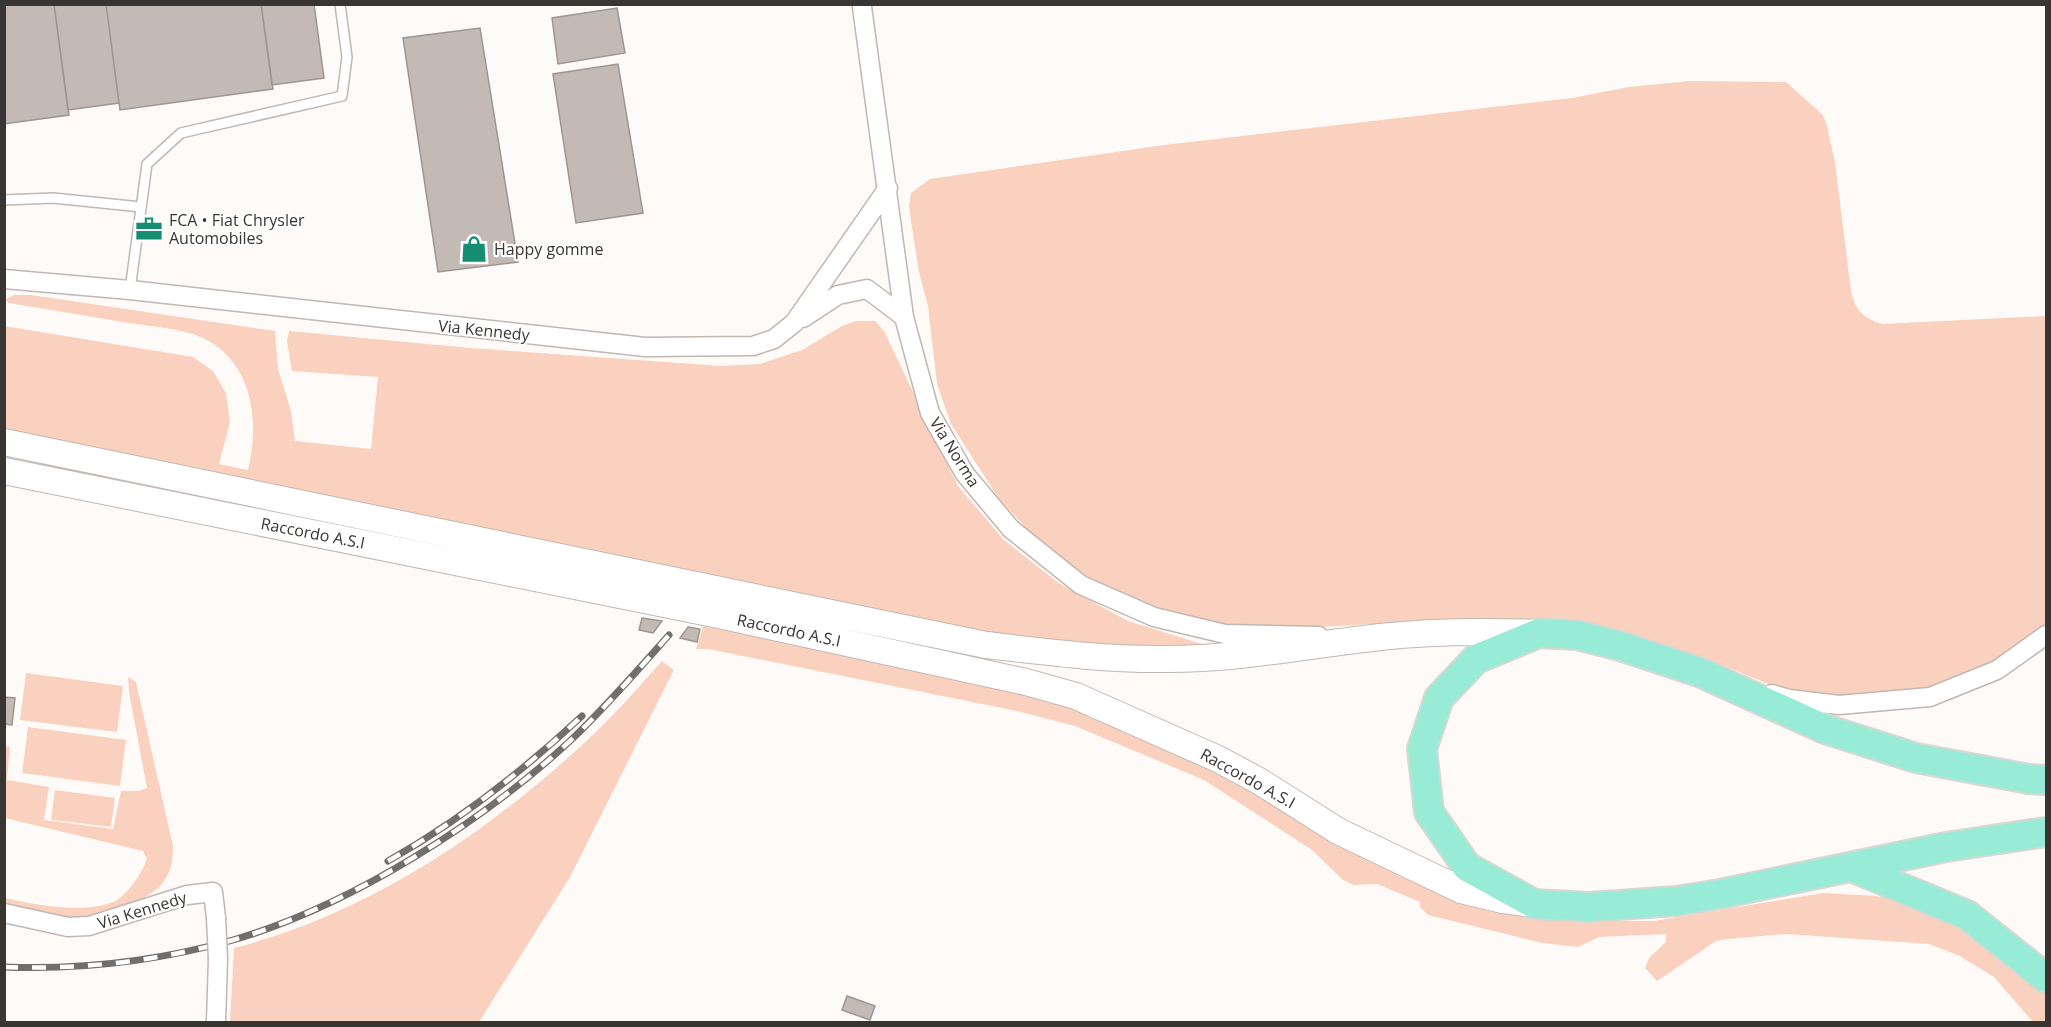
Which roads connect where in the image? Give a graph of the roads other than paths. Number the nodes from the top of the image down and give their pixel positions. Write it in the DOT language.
graph roads {
  1 [pos="340,4"];
  2 [pos="862,7"];
  3 [pos="888,188"];
  4 [pos="4,200"];
  5 [pos="141,207"];
  6 [pos="4,279"];
  7 [pos="130,290"];
  8 [pos="904,317"];
  9 [pos="794,323"];
  10 [pos="4,442"];
  11 [pos="4,471"];
  12 [pos="1539,633"];
  13 [pos="2046,635"];
  14 [pos="1381,637"];
  15 [pos="1699,672"];
  16 [pos="2046,780"];
  17 [pos="2046,832"];
  18 [pos="1851,867"];
  19 [pos="1534,904"];
  20 [pos="4,913"];
  21 [pos="2046,978"];
  22 [pos="216,1023"];
  1 -- 5 [label="lane"];
  2 -- 3 [label="street, Via Norma"];
  3 -- 8 [label="street, Via Norma"];
  3 -- 9 [label="street, Via Kennedy"];
  4 -- 5 [label="lane"];
  5 -- 7 [label="lane"];
  6 -- 7 [label="street, Via Kennedy"];
  7 -- 9 [label="street, Via Kennedy"];
  8 -- 9 [label="street"];
  8 -- 14 [label="street, Via Norma"];
  10 -- 14 [label="street, Raccordo A.S.I"];
  11 -- 19 [label="street, Raccordo A.S.I"];
  12 -- 14 [label="street, Raccordo A.S.I"];
  12 -- 15 [label="main road"];
  12 -- 19 [label="main road"];
  13 -- 15 [label="street"];
  15 -- 16 [label="main road"];
  17 -- 18 [label="main road"];
  18 -- 19 [label="main road"];
  18 -- 21 [label="main road"];
  20 -- 22 [label="street, Via Kennedy, bridge"];
}
